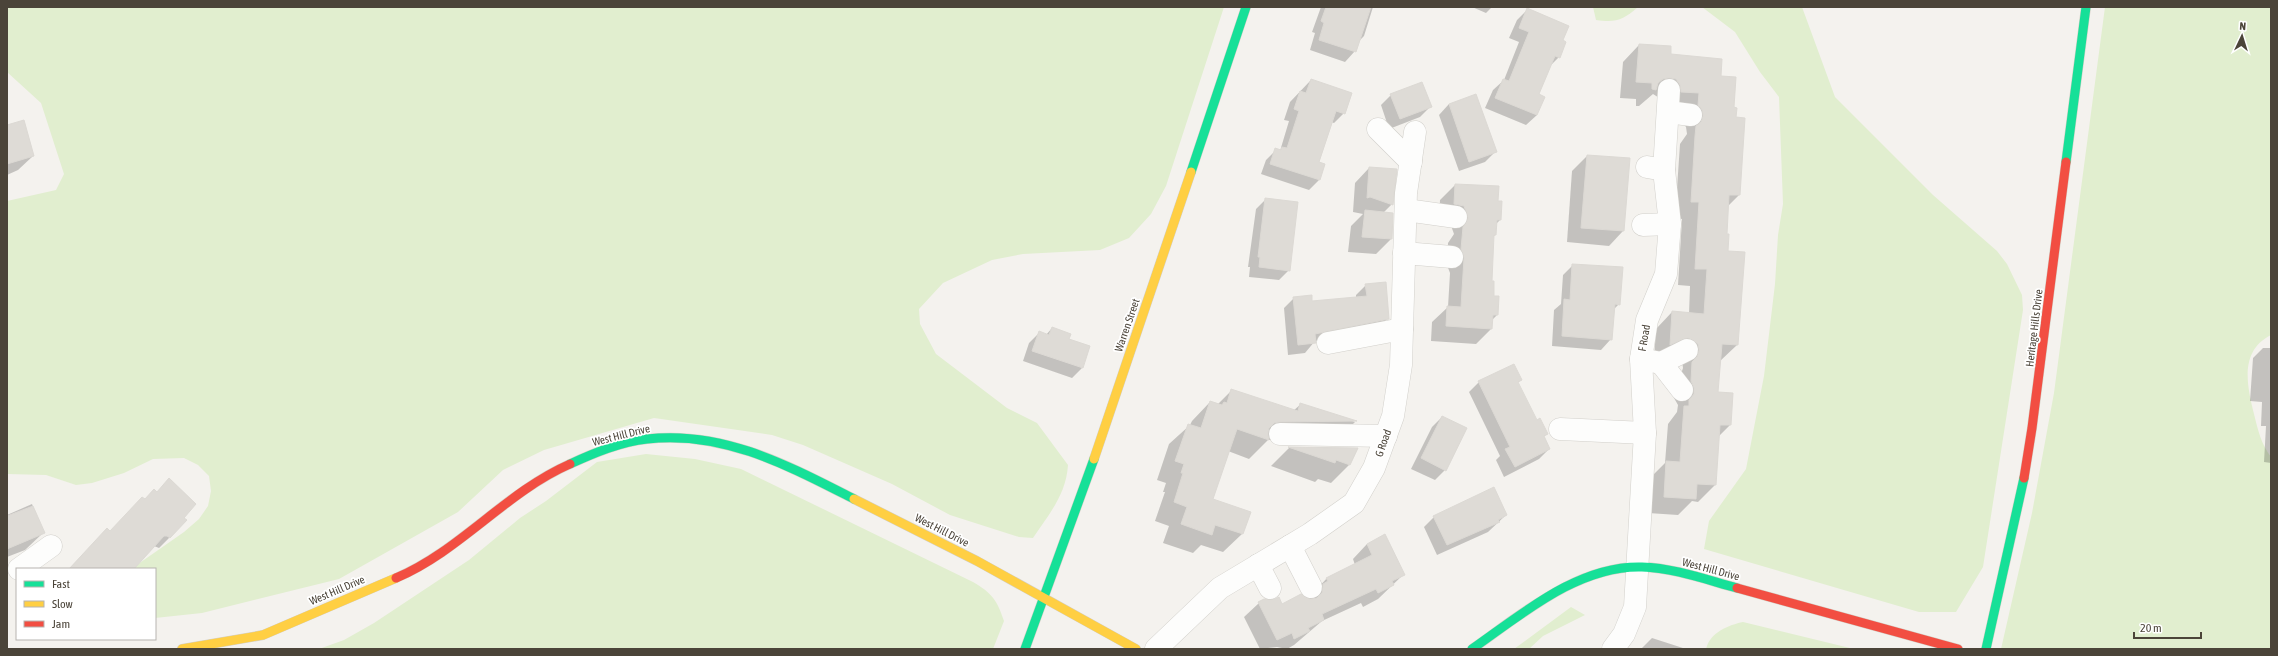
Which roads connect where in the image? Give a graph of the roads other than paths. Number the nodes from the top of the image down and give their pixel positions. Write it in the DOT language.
graph roads {
  1 [pos="1246,7"];
  2 [pos="2086,7"];
  3 [pos="1669,90"];
  4 [pos="1668,112"];
  5 [pos="1691,114"];
  6 [pos="1378,129"];
  7 [pos="1415,132"];
  8 [pos="1411,162"];
  9 [pos="1406,210"];
  10 [pos="1456,217"];
  11 [pos="1670,224"];
  12 [pos="1642,225"];
  13 [pos="1404,253"];
  14 [pos="1452,257"];
  15 [pos="1402,329"];
  16 [pos="1328,343"];
  17 [pos="1687,350"];
  18 [pos="1651,361"];
  19 [pos="1682,390"];
  20 [pos="1560,429"];
  21 [pos="1645,433"];
  22 [pos="1280,434"];
  23 [pos="1386,436"];
  24 [pos="51,546"];
  25 [pos="1290,546"];
  26 [pos="1258,565"];
  27 [pos="1637,567"];
  28 [pos="21,568"];
  29 [pos="16,571"];
  30 [pos="7,578"];
  31 [pos="1311,587"];
  32 [pos="1270,588"];
  33 [pos="1045,598"];
  34 [pos="182,649"];
  35 [pos="1025,649"];
  36 [pos="1136,649"];
  37 [pos="1156,649"];
  38 [pos="1472,649"];
  39 [pos="1613,649"];
  40 [pos="1958,649"];
  41 [pos="1986,649"];
  1 -- 33 [label="street, Warren Street"];
  2 -- 41 [label="street, Heritage Hills Drive"];
  3 -- 4 [label="street, F Road"];
  4 -- 5 [label="street"];
  4 -- 11 [label="street, F Road"];
  6 -- 8 [label="street"];
  7 -- 8 [label="street, G Road"];
  8 -- 9 [label="street, G Road"];
  9 -- 10 [label="street"];
  9 -- 13 [label="street, G Road"];
  11 -- 12 [label="street"];
  11 -- 18 [label="street, F Road"];
  13 -- 14 [label="street"];
  13 -- 15 [label="street, G Road"];
  15 -- 16 [label="street"];
  15 -- 23 [label="street, G Road"];
  17 -- 18 [label="street"];
  18 -- 19 [label="street"];
  18 -- 21 [label="street, F Road"];
  20 -- 21 [label="street"];
  21 -- 27 [label="street, F Road"];
  22 -- 23 [label="street"];
  23 -- 25 [label="street, G Road"];
  24 -- 28 [label="street"];
  25 -- 26 [label="street, G Road"];
  25 -- 31 [label="street"];
  26 -- 32 [label="street"];
  26 -- 37 [label="street, G Road"];
  27 -- 38 [label="street, West Hill Drive"];
  27 -- 39 [label="street, F Road"];
  27 -- 40 [label="street, West Hill Drive"];
  29 -- 30 [label="street"];
  33 -- 34 [label="street, West Hill Drive"];
  33 -- 35 [label="street, Warren Street"];
  33 -- 36 [label="street, West Hill Drive"];
}
